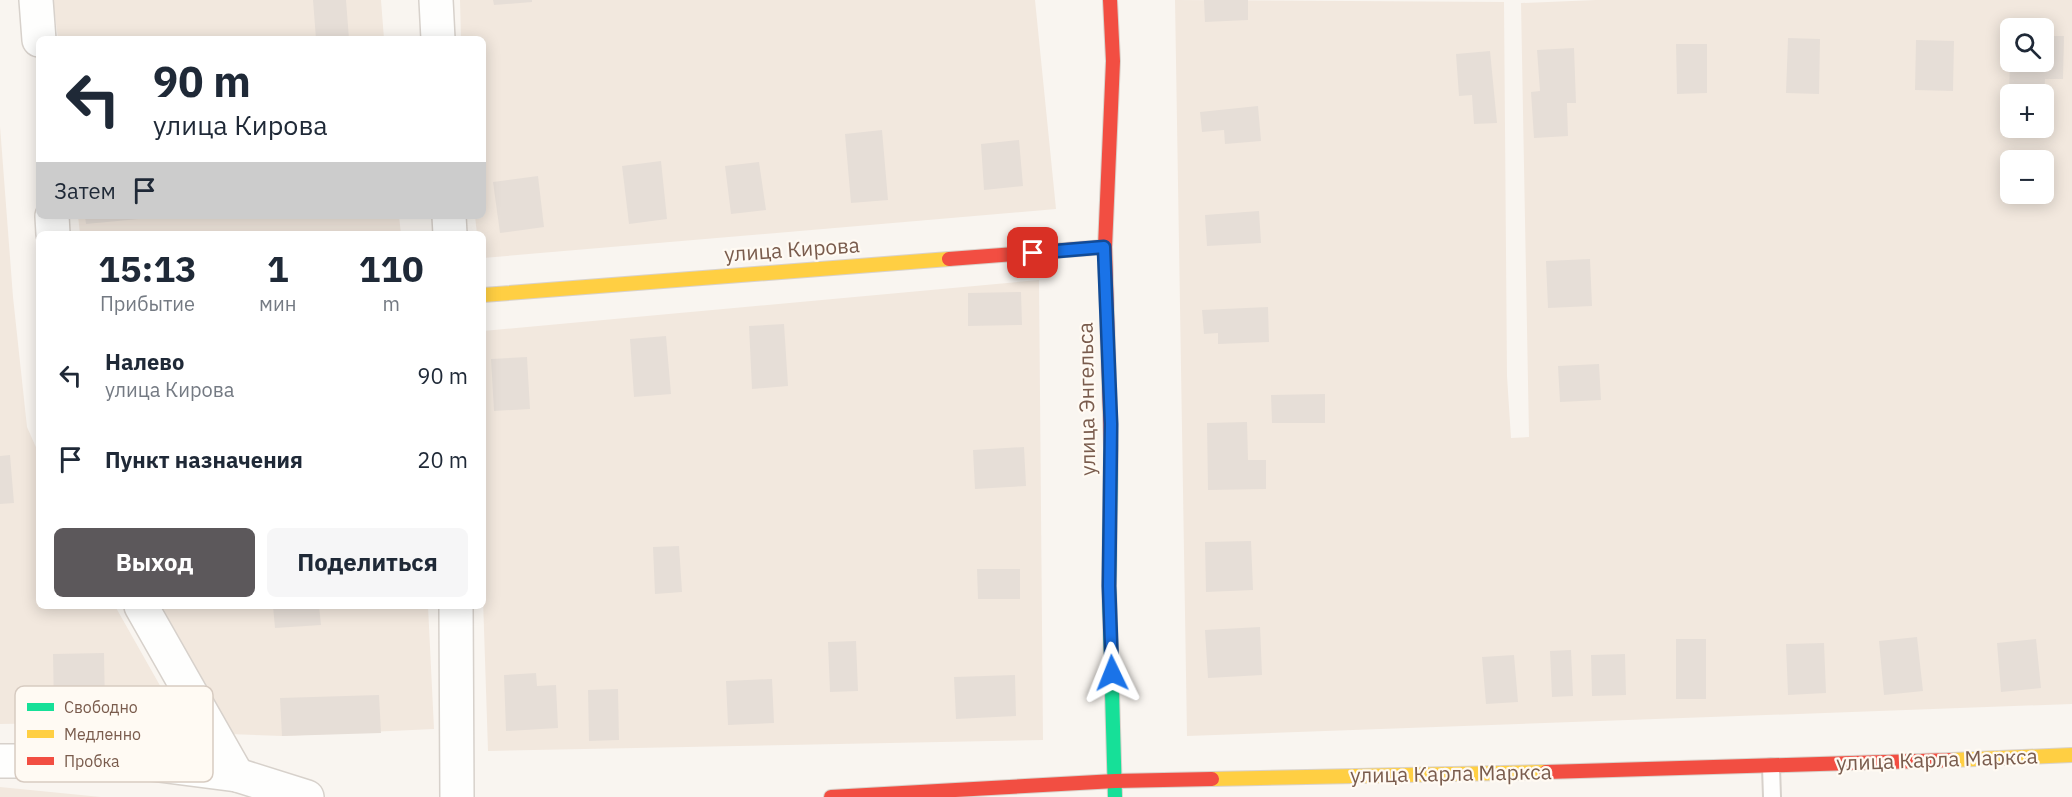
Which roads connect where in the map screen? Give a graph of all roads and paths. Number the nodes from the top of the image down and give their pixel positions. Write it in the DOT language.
graph roads {
  1 [pos="36,0"];
  2 [pos="436,0"];
  3 [pos="1110,0"];
  4 [pos="39,36"];
  5 [pos="438,36"];
  6 [pos="1104,247"];
  7 [pos="486,295"];
  8 [pos="143,609"];
  9 [pos="456,609"];
  10 [pos="186,686"];
  11 [pos="213,734"];
  12 [pos="2072,755"];
  13 [pos="1771,766"];
  14 [pos="213,773"];
  15 [pos="237,776"];
  16 [pos="1115,781"];
  17 [pos="307,797"];
  18 [pos="457,797"];
  19 [pos="831,797"];
  20 [pos="1115,797"];
  21 [pos="1772,797"];
  1 -- 4 [label="street"];
  2 -- 5 [label="street"];
  3 -- 6 [label="street, улица Энгельса"];
  6 -- 7 [label="street, улица Кирова"];
  6 -- 16 [label="street, улица Энгельса"];
  8 -- 10 [label="street"];
  9 -- 18 [label="street"];
  11 -- 15 [label="street"];
  12 -- 13 [label="street, улица Карла Маркса"];
  13 -- 16 [label="street, улица Карла Маркса"];
  13 -- 21 [label="lane"];
  14 -- 15 [label="street"];
  15 -- 17 [label="street"];
  16 -- 19 [label="street, улица Карла Маркса"];
  16 -- 20 [label="street, улица Энгельса"];
}
